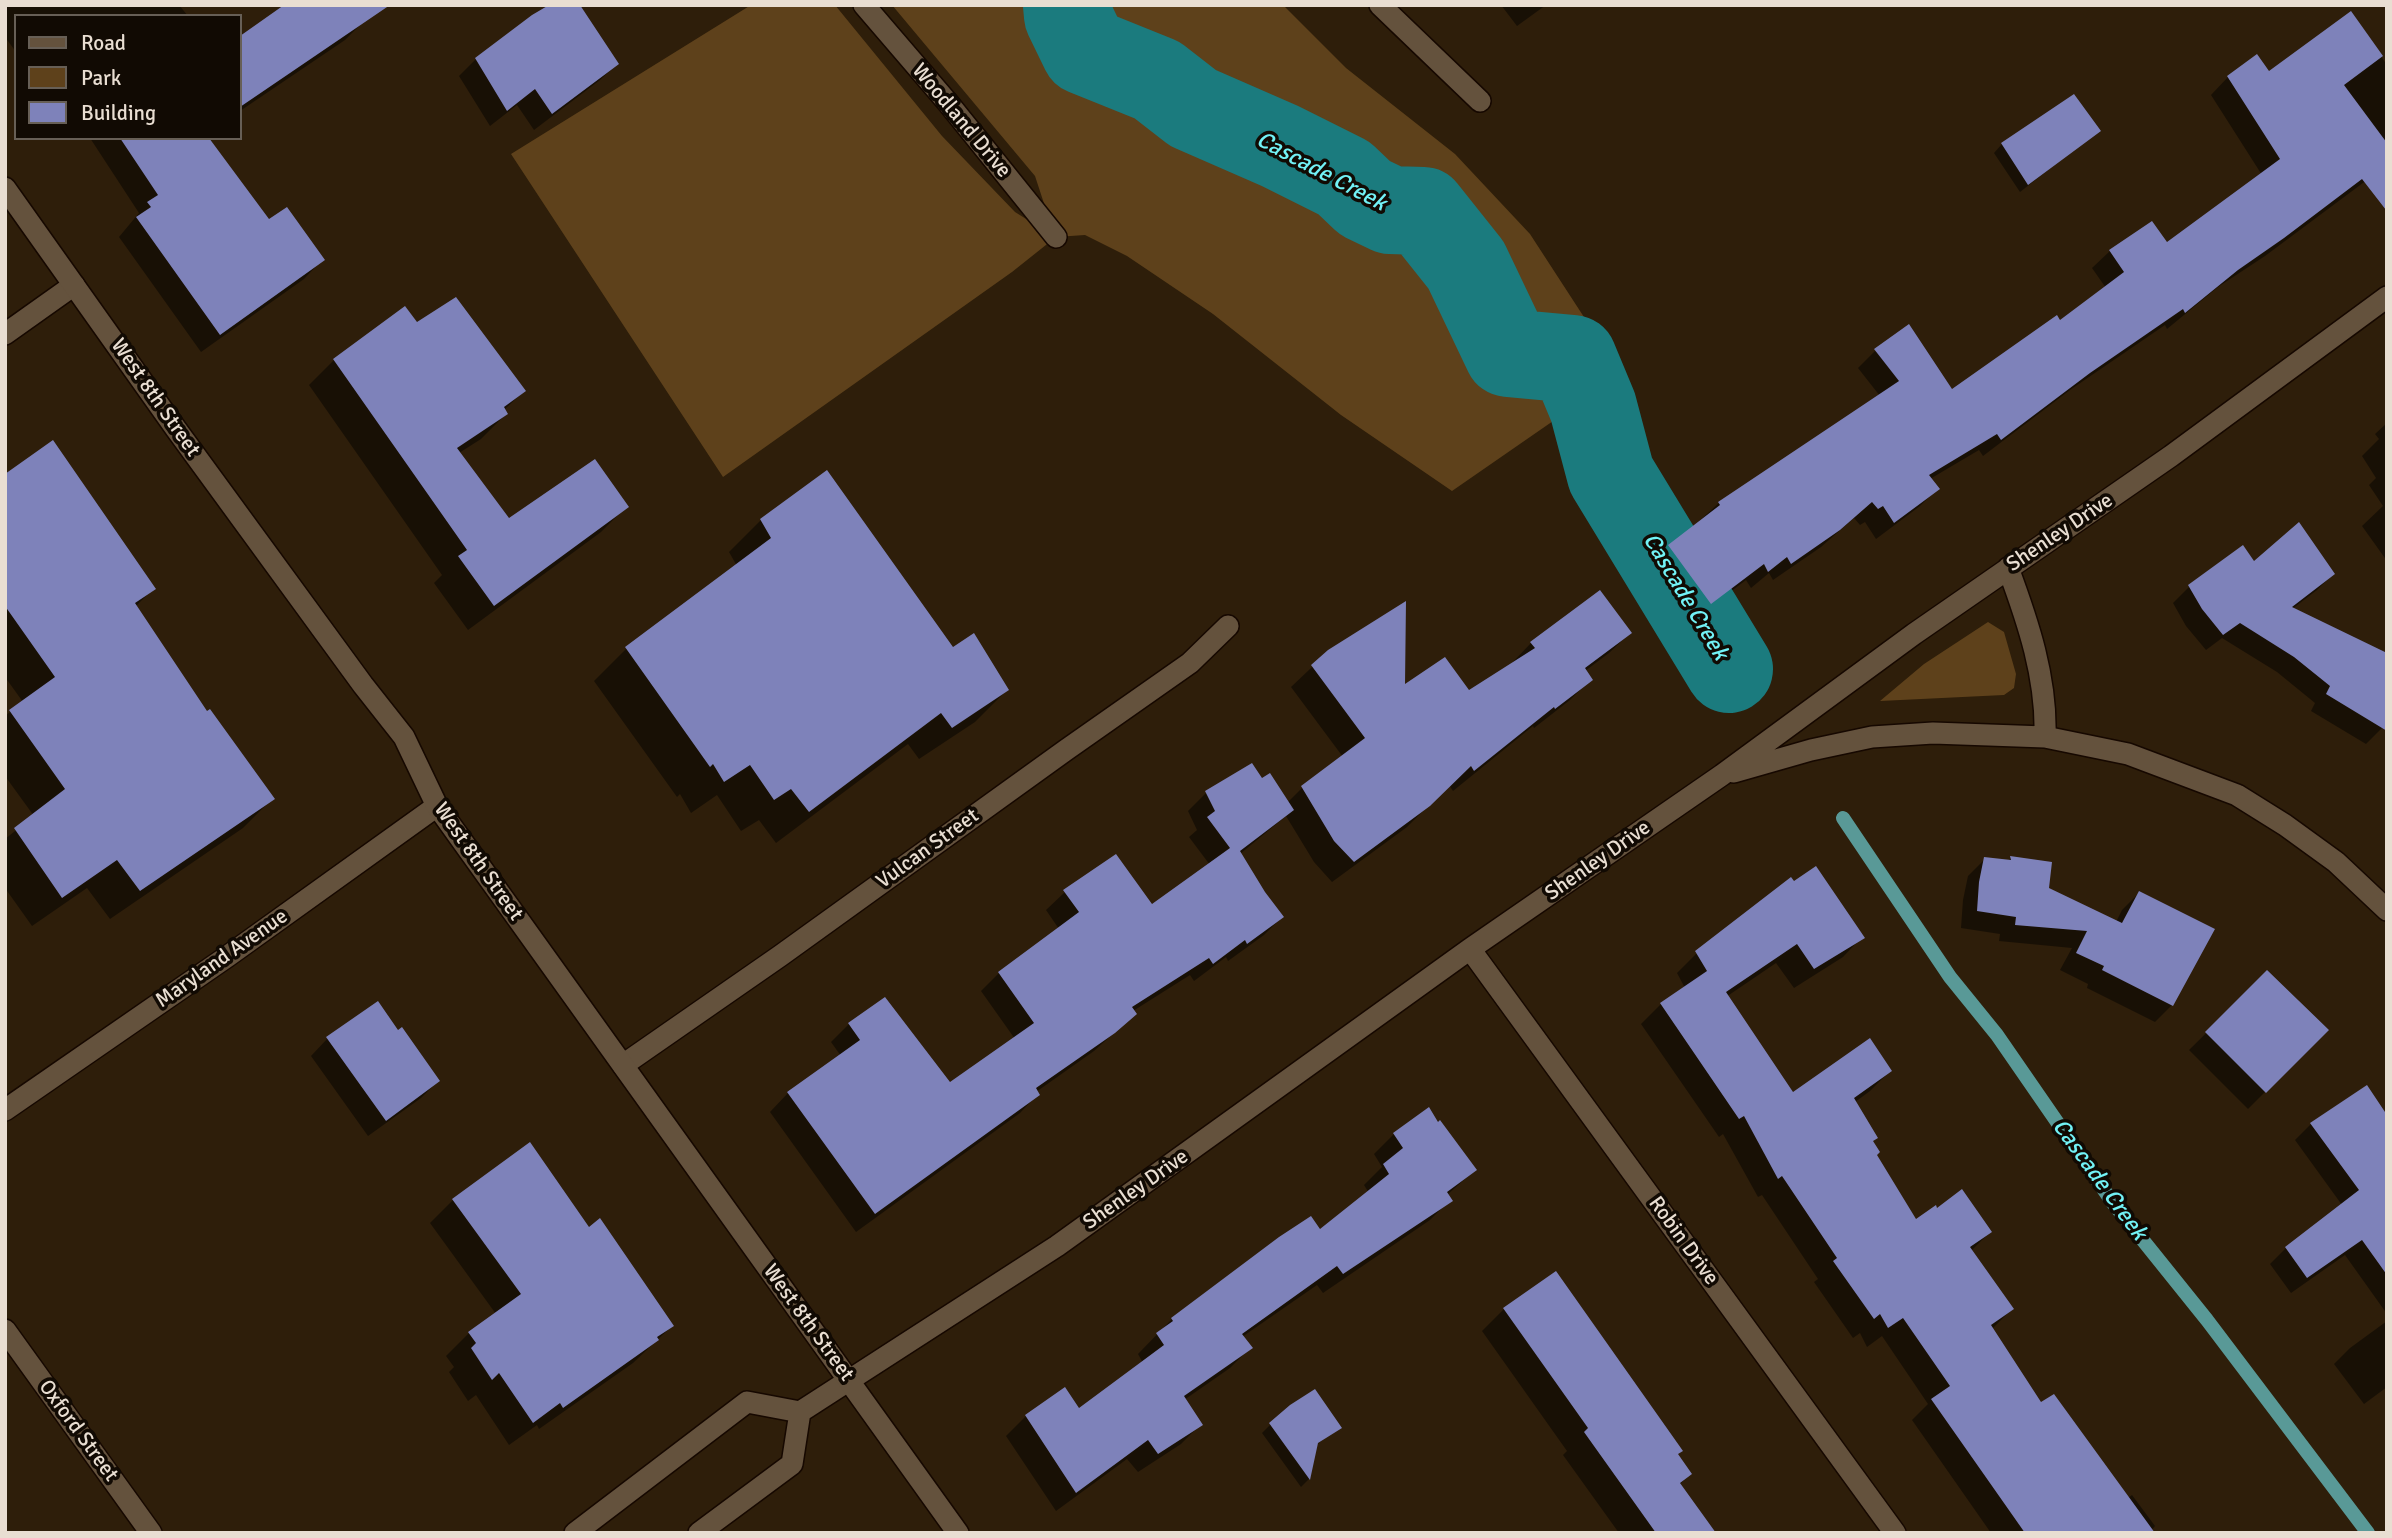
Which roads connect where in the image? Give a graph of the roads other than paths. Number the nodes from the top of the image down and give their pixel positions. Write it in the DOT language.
graph roads {
  1 [pos="864,5"];
  2 [pos="1380,5"];
  3 [pos="1480,101"];
  4 [pos="5,188"];
  5 [pos="1056,237"];
  6 [pos="74,285"];
  7 [pos="2387,297"];
  8 [pos="5,334"];
  9 [pos="2008,568"];
  10 [pos="1228,626"];
  11 [pos="2045,737"];
  12 [pos="1722,775"];
  13 [pos="437,806"];
  14 [pos="2387,910"];
  15 [pos="1471,949"];
  16 [pos="622,1065"];
  17 [pos="5,1110"];
  18 [pos="5,1330"];
  19 [pos="849,1381"];
  20 [pos="800,1412"];
  21 [pos="151,1533"];
  22 [pos="575,1533"];
  23 [pos="699,1533"];
  24 [pos="958,1533"];
  25 [pos="1895,1533"];
  1 -- 5 [label="street, Woodland Drive"];
  2 -- 3 [label="street"];
  4 -- 6 [label="street, West 8th Street"];
  6 -- 8 [label="street"];
  6 -- 13 [label="street, West 8th Street"];
  7 -- 9 [label="street, Shenley Drive"];
  9 -- 11 [label="street"];
  9 -- 12 [label="street, Shenley Drive"];
  10 -- 16 [label="street, Vulcan Street"];
  11 -- 12 [label="street"];
  11 -- 14 [label="street"];
  12 -- 15 [label="street, Shenley Drive"];
  13 -- 16 [label="street, West 8th Street"];
  13 -- 17 [label="street, Maryland Avenue"];
  15 -- 19 [label="street, Shenley Drive"];
  15 -- 25 [label="street, Robin Drive"];
  16 -- 19 [label="street, West 8th Street"];
  18 -- 21 [label="street, Oxford Street"];
  19 -- 20 [label="street, Shenley Drive"];
  19 -- 24 [label="street, West 8th Street"];
  20 -- 22 [label="street"];
  20 -- 23 [label="street"];
}
